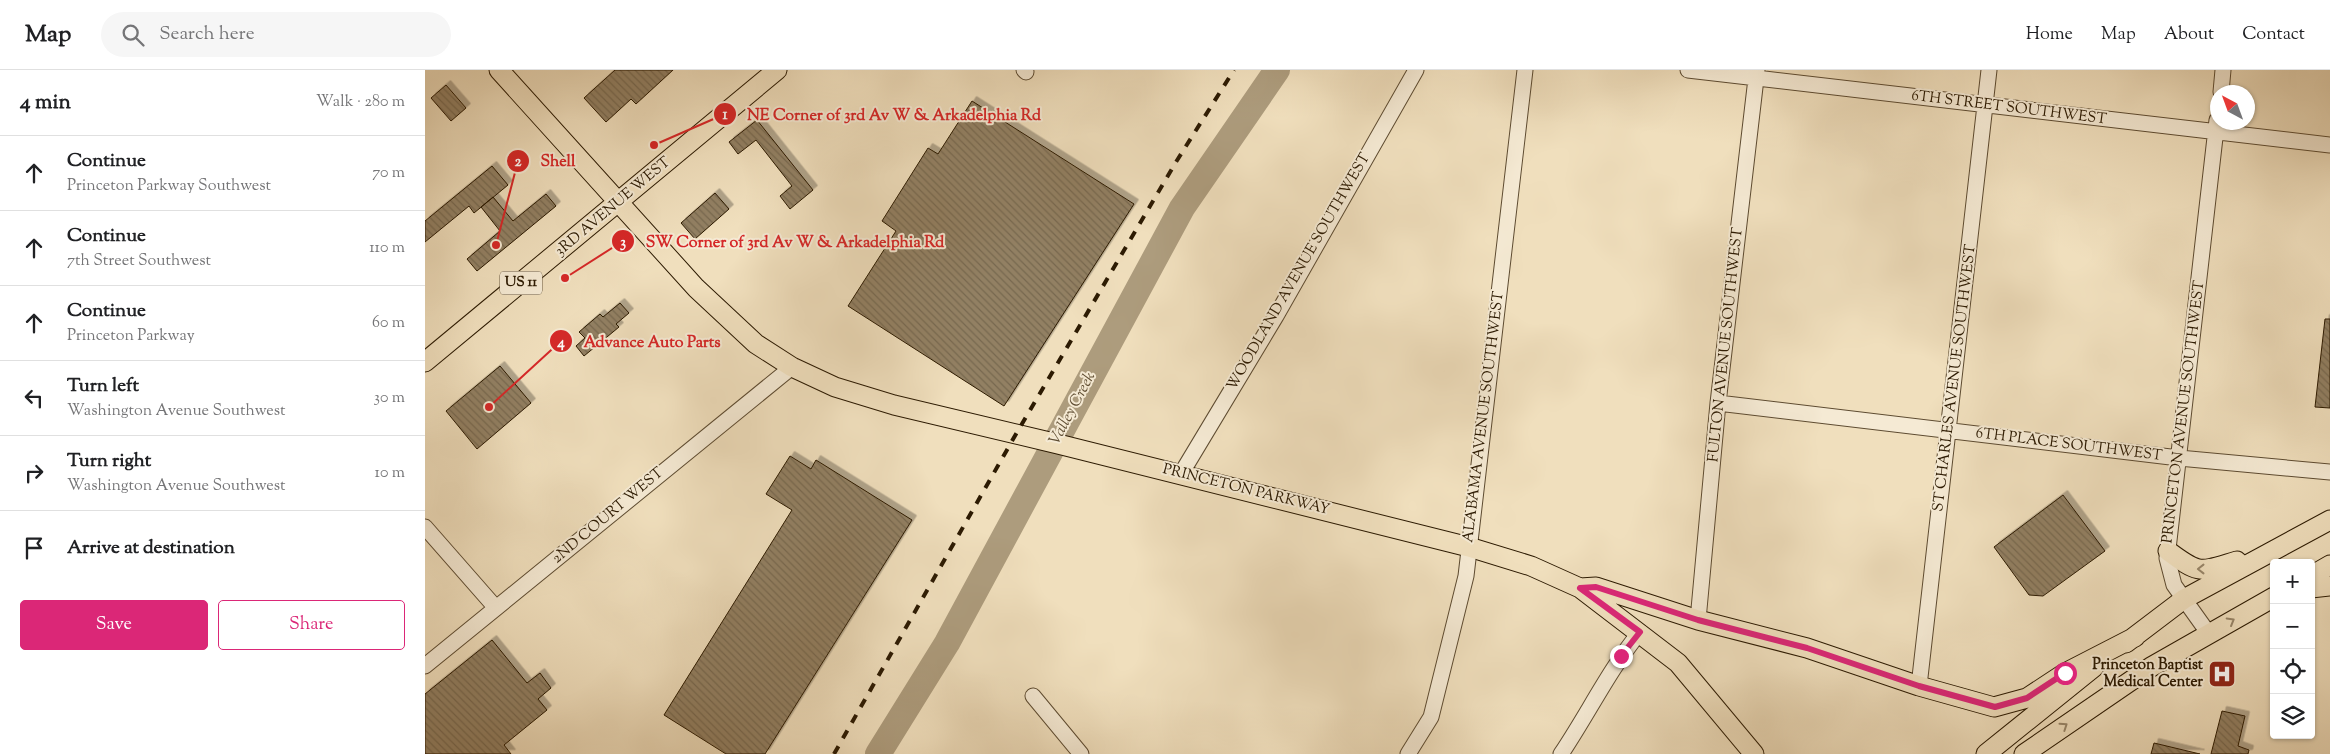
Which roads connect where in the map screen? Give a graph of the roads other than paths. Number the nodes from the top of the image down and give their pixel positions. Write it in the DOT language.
graph roads {
  1 [pos="499,70"];
  2 [pos="777,70"];
  3 [pos="1416,70"];
  4 [pos="1525,70"];
  5 [pos="1688,70"];
  6 [pos="1989,70"];
  7 [pos="2223,70"];
  8 [pos="1756,74"];
  9 [pos="2222,85"];
  10 [pos="1986,105"];
  11 [pos="2210,125"];
  12 [pos="2217,130"];
  13 [pos="2241,130"];
  14 [pos="2330,145"];
  15 [pos="617,203"];
  16 [pos="425,362"];
  17 [pos="792,367"];
  18 [pos="1719,403"];
  19 [pos="1949,431"];
  20 [pos="2179,458"];
  21 [pos="2330,472"];
  22 [pos="1181,474"];
  23 [pos="2330,520"];
  24 [pos="425,527"];
  25 [pos="2281,546"];
  26 [pos="1469,547"];
  27 [pos="2168,551"];
  28 [pos="2330,565"];
  29 [pos="2315,574"];
  30 [pos="2330,586"];
  31 [pos="1580,588"];
  32 [pos="2315,588"];
  33 [pos="2184,599"];
  34 [pos="2270,599"];
  35 [pos="496,608"];
  36 [pos="1698,620"];
  37 [pos="1640,632"];
  38 [pos="2209,634"];
  39 [pos="2135,637"];
  40 [pos="425,666"];
  41 [pos="1919,686"];
  42 [pos="1033,696"];
  43 [pos="1081,754"];
  44 [pos="1408,754"];
  45 [pos="1561,754"];
  46 [pos="1753,754"];
  47 [pos="1986,754"];
  48 [pos="2024,754"];
  1 -- 15 [label="main road, PRINCETON PARKWAY"];
  2 -- 15 [label="main road, 3RD AVENUE WEST / US 11"];
  3 -- 22 [label="street, WOODLAND AVENUE SOUTHWEST"];
  4 -- 26 [label="street, ALABAMA AVENUE SOUTHWEST"];
  5 -- 8 [label="street, 6TH STREET SOUTHWEST"];
  6 -- 10 [label="street, ST CHARLES AVENUE SOUTHWEST"];
  7 -- 9 [label="street"];
  8 -- 10 [label="street, 6TH STREET SOUTHWEST"];
  8 -- 18 [label="street, FULTON AVENUE SOUTHWEST"];
  10 -- 11 [label="street, 6TH STREET SOUTHWEST"];
  10 -- 19 [label="street, ST CHARLES AVENUE SOUTHWEST"];
  12 -- 20 [label="street, PRINCETON AVENUE SOUTHWEST"];
  13 -- 14 [label="street, 6TH STREET SOUTHWEST"];
  15 -- 16 [label="main road, 3RD AVENUE WEST / US 11"];
  15 -- 17 [label="main road, PRINCETON PARKWAY"];
  17 -- 22 [label="main road, PRINCETON PARKWAY"];
  17 -- 35 [label="street, 2ND COURT WEST"];
  18 -- 19 [label="street, 6TH PLACE SOUTHWEST"];
  18 -- 36 [label="street, FULTON AVENUE SOUTHWEST"];
  19 -- 20 [label="street, 6TH PLACE SOUTHWEST"];
  19 -- 41 [label="street, ST CHARLES AVENUE SOUTHWEST"];
  20 -- 21 [label="street, 6TH PLACE SOUTHWEST"];
  20 -- 27 [label="street, PRINCETON AVENUE SOUTHWEST"];
  22 -- 26 [label="main road, PRINCETON PARKWAY"];
  23 -- 25 [label="main road"];
  24 -- 35 [label="street"];
  25 -- 27 [label="main road, one-way"];
  25 -- 33 [label="main road"];
  26 -- 31 [label="main road, PRINCETON PARKWAY"];
  26 -- 44 [label="street, ALABAMA AVENUE SOUTHWEST"];
  27 -- 33 [label="street, PRINCETON AVENUE SOUTHWEST"];
  28 -- 29 [label="main road"];
  30 -- 32 [label="main road"];
  31 -- 36 [label="main road, PRINCETON PARKWAY"];
  31 -- 37 [label="main road"];
  33 -- 38 [label="street, PRINCETON AVENUE SOUTHWEST"];
  33 -- 39 [label="main road"];
  38 -- 34 [label="main road, one-way"];
  35 -- 40 [label="street, 2ND COURT WEST"];
  36 -- 41 [label="main road, PRINCETON PARKWAY"];
  37 -- 45 [label="street"];
  37 -- 46 [label="main road"];
  48 -- 38 [label="main road, one-way"];
  39 -- 41 [label="main road, PRINCETON PARKWAY"];
  39 -- 47 [label="main road"];
  42 -- 43 [label="street"];
}
